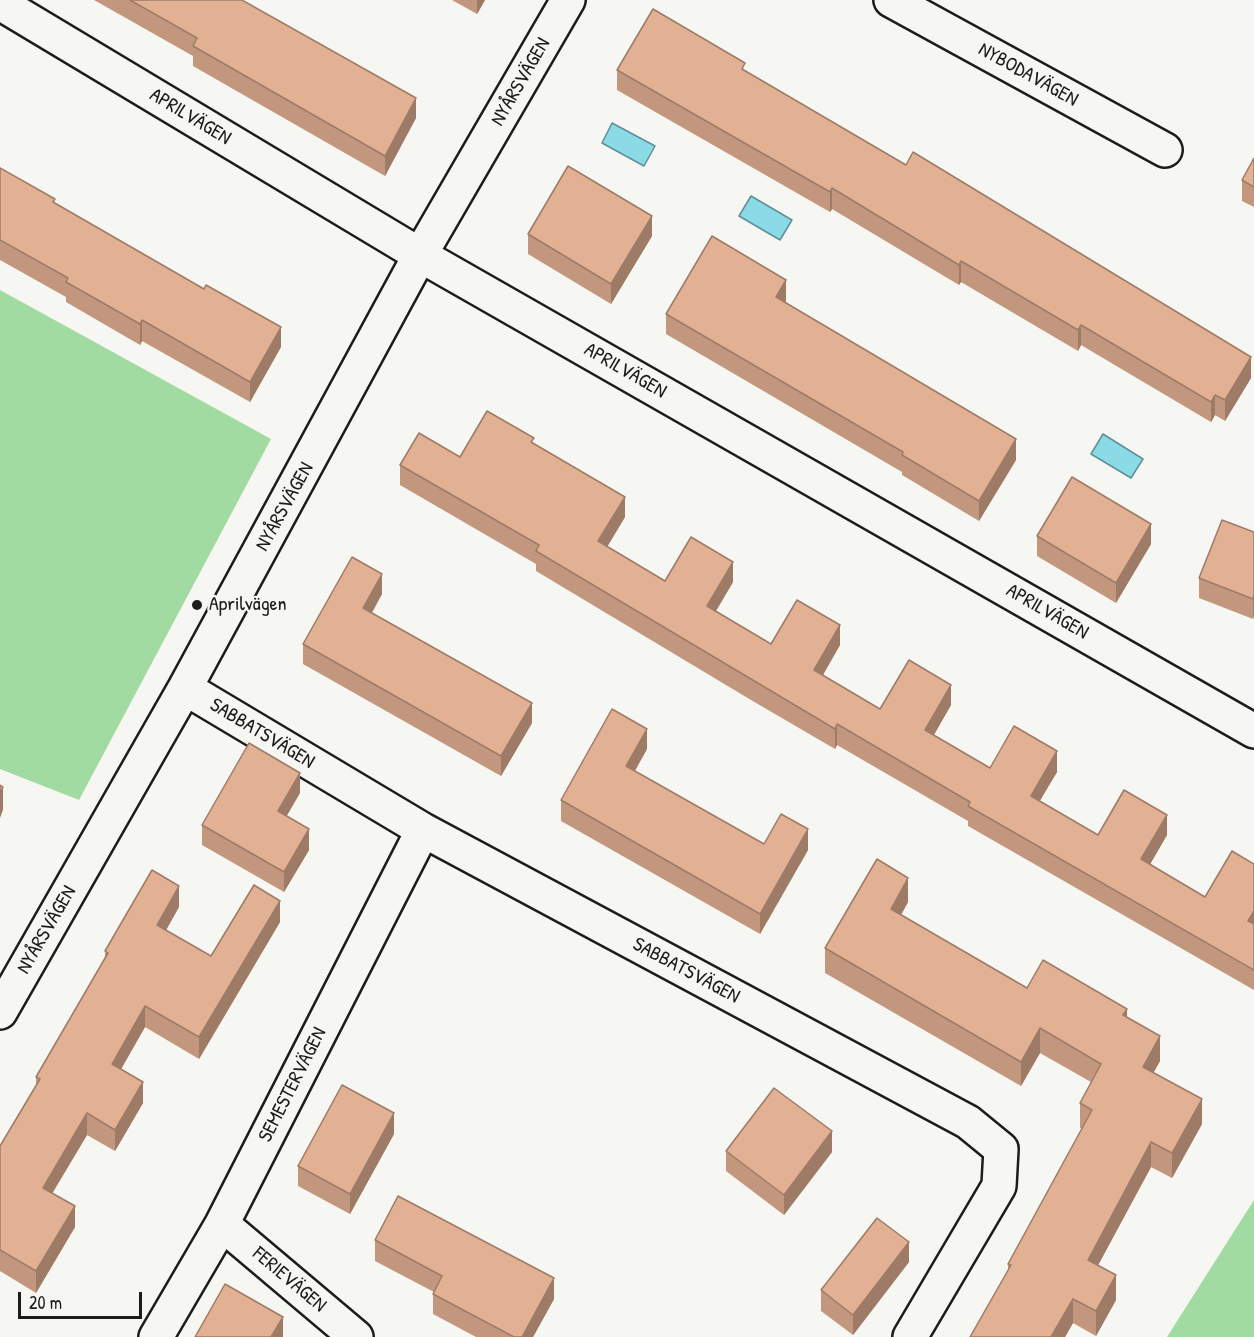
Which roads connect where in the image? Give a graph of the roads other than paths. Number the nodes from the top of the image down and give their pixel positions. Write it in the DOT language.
graph roads {
  1 [pos="568,0"];
  2 [pos="891,0"];
  3 [pos="0,3"];
  4 [pos="1165,150"];
  5 [pos="420,255"];
  6 [pos="185,688"];
  7 [pos="1254,731"];
  8 [pos="423,830"];
  9 [pos="0,1012"];
  10 [pos="222,1224"];
  11 [pos="156,1337"];
  12 [pos="356,1337"];
  13 [pos="910,1337"];
  1 -- 5 [label="street, NYÅRSVÄGEN"];
  2 -- 4 [label="street, NYBODAVÄGEN"];
  3 -- 5 [label="street, APRILVÄGEN"];
  5 -- 6 [label="street, NYÅRSVÄGEN"];
  5 -- 7 [label="street, APRILVÄGEN"];
  6 -- 8 [label="street, SABBATSVÄGEN"];
  6 -- 9 [label="street, NYÅRSVÄGEN"];
  8 -- 10 [label="street, SEMESTERVÄGEN"];
  8 -- 13 [label="street, SABBATSVÄGEN"];
  10 -- 11 [label="street, SEMESTERVÄGEN"];
  10 -- 12 [label="street, FERIEVÄGEN"];
}
